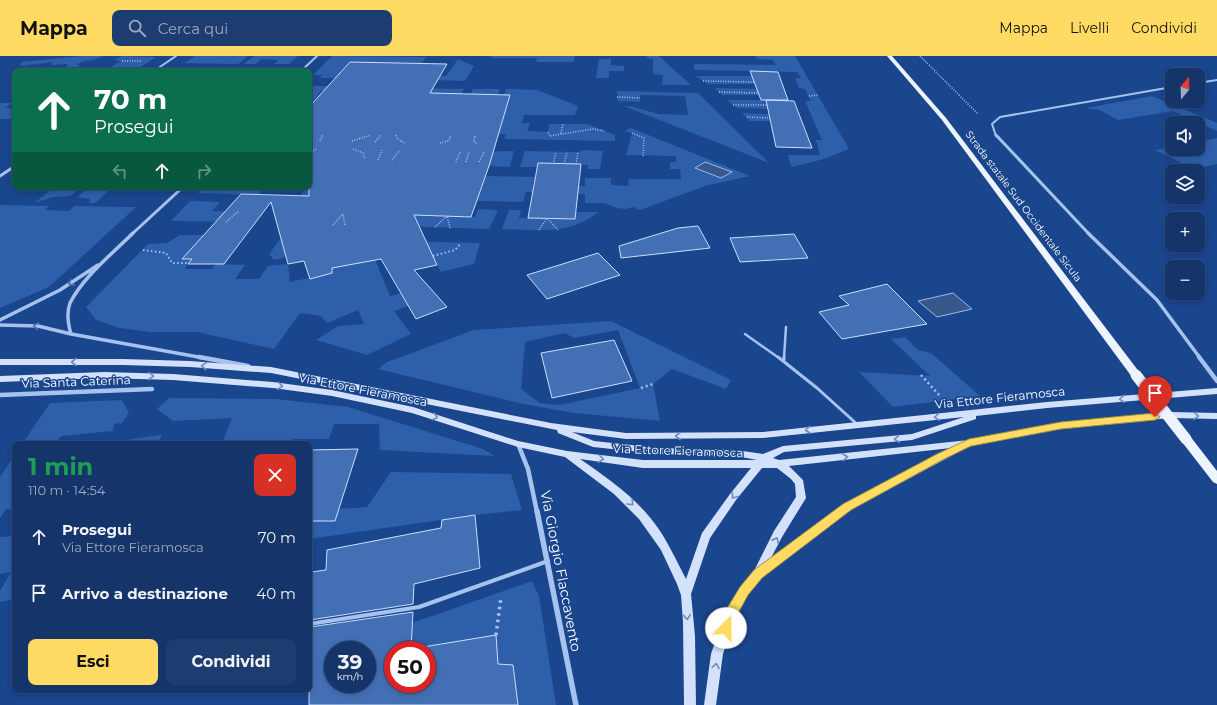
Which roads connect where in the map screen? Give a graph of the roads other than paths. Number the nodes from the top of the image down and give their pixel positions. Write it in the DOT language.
graph roads {
  1 [pos="176,56"];
  2 [pos="317,56"];
  3 [pos="890,56"];
  4 [pos="158,68"];
  5 [pos="305,68"];
  6 [pos="1217,80"];
  7 [pos="1205,82"];
  8 [pos="1165,88"];
  9 [pos="12,168"];
  10 [pos="0,176"];
  11 [pos="179,190"];
  12 [pos="104,261"];
  13 [pos="0,320"];
  14 [pos="0,325"];
  15 [pos="786,328"];
  16 [pos="71,334"];
  17 [pos="745,334"];
  18 [pos="784,360"];
  19 [pos="0,362"];
  20 [pos="271,370"];
  21 [pos="0,379"];
  22 [pos="1217,381"];
  23 [pos="152,390"];
  24 [pos="1217,391"];
  25 [pos="0,395"];
  26 [pos="988,412"];
  27 [pos="1217,416"];
  28 [pos="858,425"];
  29 [pos="551,426"];
  30 [pos="969,443"];
  31 [pos="518,444"];
  32 [pos="567,454"];
  33 [pos="761,462"];
  34 [pos="778,464"];
  35 [pos="1217,479"];
  36 [pos="548,561"];
  37 [pos="758,574"];
  38 [pos="686,593"];
  39 [pos="312,624"];
  40 [pos="576,705"];
  41 [pos="690,705"];
  42 [pos="710,705"];
  1 -- 4 [label="street"];
  2 -- 5 [label="street"];
  3 -- 35 [label="main road, Strada statale Sud Occidentale Sicula, bridge"];
  6 -- 7 [label="street"];
  8 -- 22 [label="street"];
  9 -- 10 [label="street"];
  11 -- 12 [label="street"];
  12 -- 13 [label="street, one-way"];
  12 -- 16 [label="street"];
  16 -- 14 [label="street, one-way"];
  15 -- 18 [label="lane"];
  16 -- 20 [label="street"];
  17 -- 18 [label="lane"];
  18 -- 28 [label="lane"];
  20 -- 19 [label="main road, Via Ettore Fieramosca, one-way"];
  20 -- 29 [label="main road, Via Ettore Fieramosca"];
  21 -- 31 [label="main road, Via Ettore Fieramosca, one-way"];
  23 -- 25 [label="street, Via Santa Caterina"];
  24 -- 26 [label="main road, Via Ettore Fieramosca, one-way"];
  26 -- 28 [label="main road, Via Ettore Fieramosca, one-way"];
  26 -- 33 [label="main road, one-way"];
  30 -- 27 [label="main road, Via Ettore Fieramosca, one-way"];
  28 -- 29 [label="main road, Via Ettore Fieramosca, one-way"];
  29 -- 33 [label="main road"];
  34 -- 30 [label="main road, Via Ettore Fieramosca, one-way"];
  30 -- 37 [label="main road"];
  31 -- 32 [label="main road, Via Ettore Fieramosca"];
  31 -- 36 [label="street, Via Giorgio Flaccavento"];
  32 -- 33 [label="main road, Via Ettore Fieramosca, one-way"];
  32 -- 38 [label="main road, one-way"];
  33 -- 34 [label="main road, Via Ettore Fieramosca"];
  33 -- 38 [label="main road, one-way"];
  37 -- 34 [label="main road, one-way"];
  36 -- 39 [label="lane"];
  36 -- 40 [label="street, Via Giorgio Flaccavento"];
  42 -- 37 [label="main road, one-way"];
  38 -- 41 [label="main road, one-way"];
}
